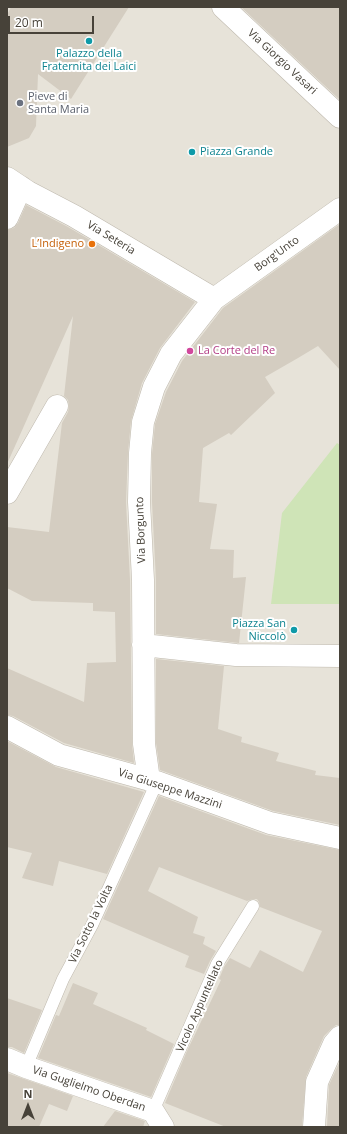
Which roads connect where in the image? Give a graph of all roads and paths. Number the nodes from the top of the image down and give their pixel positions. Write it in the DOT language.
graph roads {
  1 [pos="223,7"];
  2 [pos="340,117"];
  3 [pos="14,183"];
  4 [pos="340,209"];
  5 [pos="7,218"];
  6 [pos="214,299"];
  7 [pos="57,406"];
  8 [pos="7,493"];
  9 [pos="143,645"];
  10 [pos="340,656"];
  11 [pos="7,727"];
  12 [pos="153,781"];
  13 [pos="338,838"];
  14 [pos="253,906"];
  15 [pos="340,1037"];
  16 [pos="17,1063"];
  17 [pos="158,1119"];
  18 [pos="314,1127"];
  1 -- 2 [label="street, Via Giorgio Vasari"];
  3 -- 5 [label="street"];
  3 -- 6 [label="street, Via Seteria"];
  4 -- 6 [label="street, Borg'Unto"];
  6 -- 9 [label="street, Via Borgunto"];
  7 -- 8 [label="street"];
  9 -- 10 [label="street"];
  9 -- 12 [label="street, Via Borgunto"];
  11 -- 12 [label="street, Via Giuseppe Mazzini"];
  12 -- 13 [label="street, Via Giuseppe Mazzini"];
  12 -- 16 [label="lane, Via Sotto la Volta"];
  14 -- 17 [label="lane, Vicolo Appuntellato"];
  15 -- 18 [label="street"];
  16 -- 17 [label="street, Via Guglielmo Oberdan"];
}
